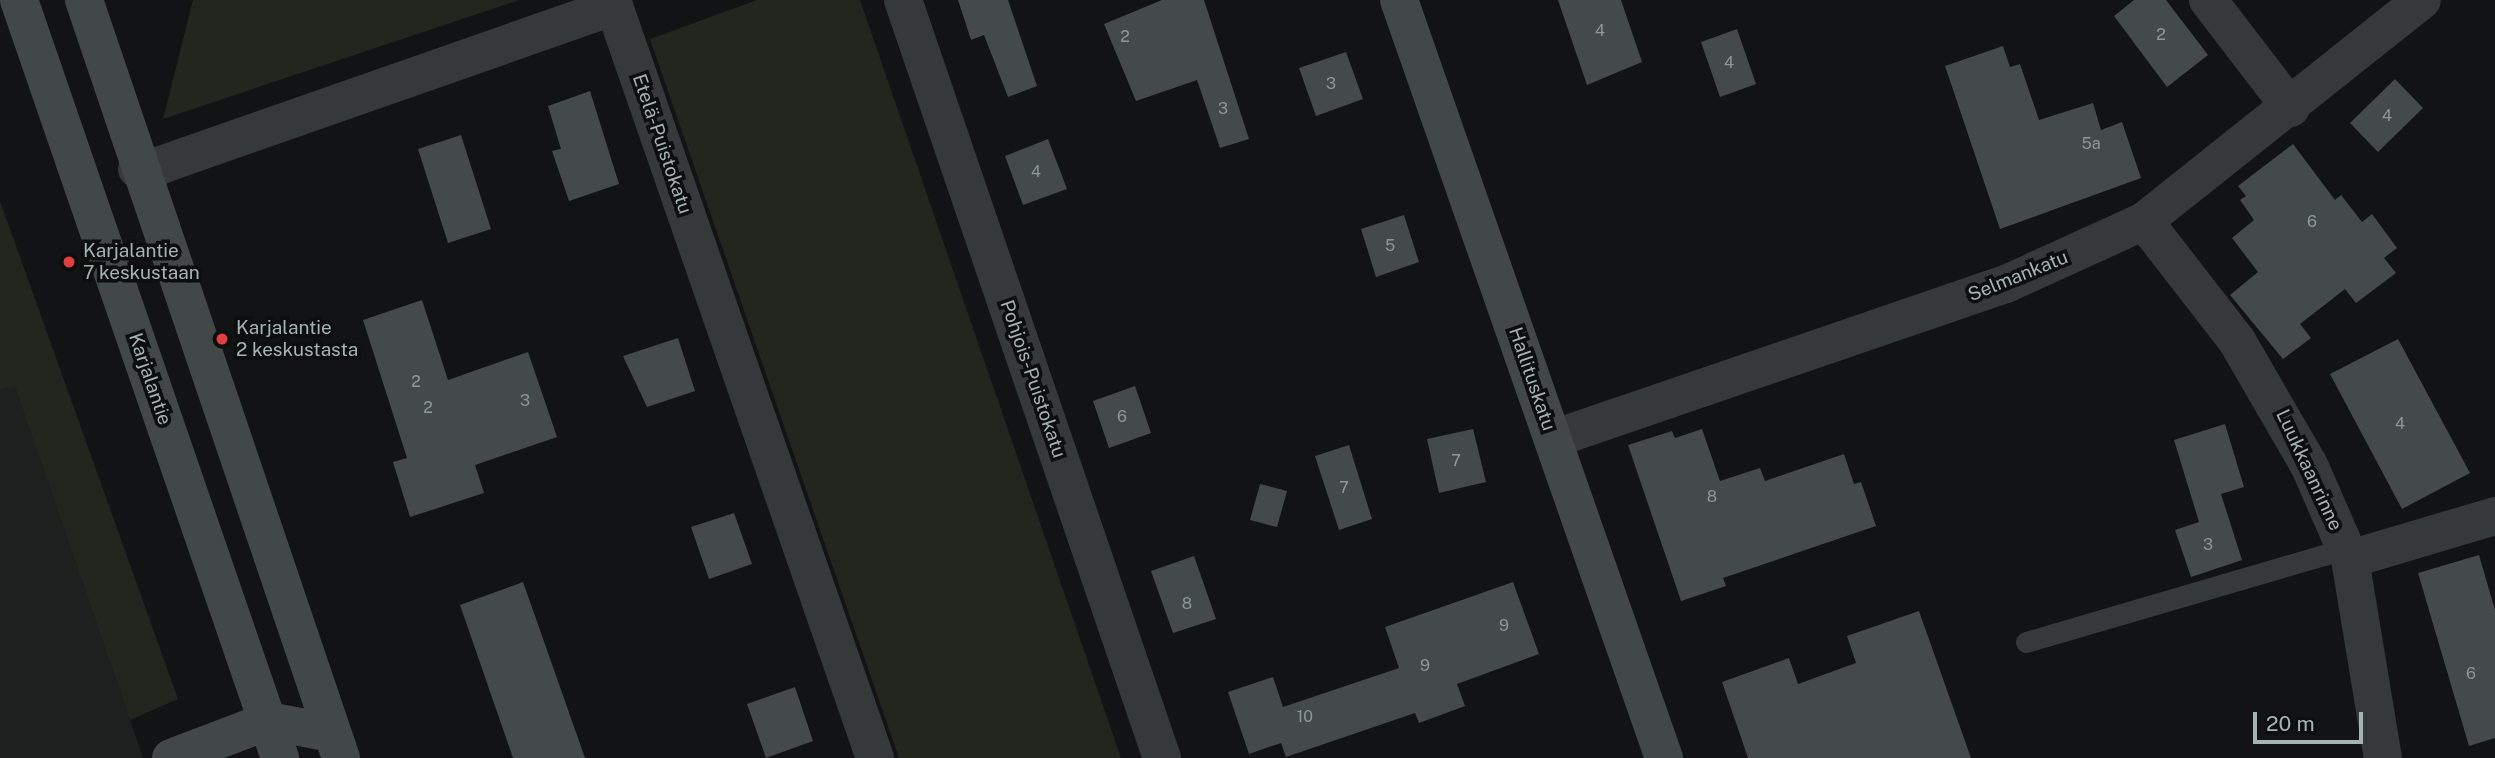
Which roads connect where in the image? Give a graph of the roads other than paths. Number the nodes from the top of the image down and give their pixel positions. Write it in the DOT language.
graph roads {
  1 [pos="19,0"];
  2 [pos="84,0"];
  3 [pos="904,0"];
  4 [pos="1399,0"];
  5 [pos="2207,0"];
  6 [pos="2422,0"];
  7 [pos="2291,108"];
  8 [pos="137,169"];
  9 [pos="2144,221"];
  10 [pos="1553,439"];
  11 [pos="2495,516"];
  12 [pos="2347,554"];
  13 [pos="2026,642"];
  14 [pos="268,721"];
  15 [pos="337,745"];
  16 [pos="171,758"];
  17 [pos="280,758"];
  18 [pos="303,758"];
  19 [pos="875,758"];
  20 [pos="1162,758"];
  21 [pos="1664,758"];
  22 [pos="2383,758"];
  1 -- 14 [label="main road, Karjalantie"];
  2 -- 8 [label="main road"];
  3 -- 20 [label="street, Pohjois-Puistokatu"];
  4 -- 10 [label="main road, Hallituskatu"];
  5 -- 7 [label="street"];
  6 -- 7 [label="street, Selmankatu"];
  7 -- 9 [label="street, Selmankatu"];
  8 -- 15 [label="main road"];
  8 -- 19 [label="street, Etelä-Puistokatu"];
  9 -- 10 [label="street, Selmankatu"];
  9 -- 12 [label="street, Luukkaanrinne"];
  10 -- 21 [label="main road, Hallituskatu"];
  11 -- 12 [label="street"];
  12 -- 13 [label="lane"];
  12 -- 22 [label="street, Luukkaanrinne"];
  14 -- 15 [label="main road"];
  14 -- 16 [label="main road"];
  14 -- 17 [label="main road, Karjalantie"];
  15 -- 18 [label="main road"];
}
